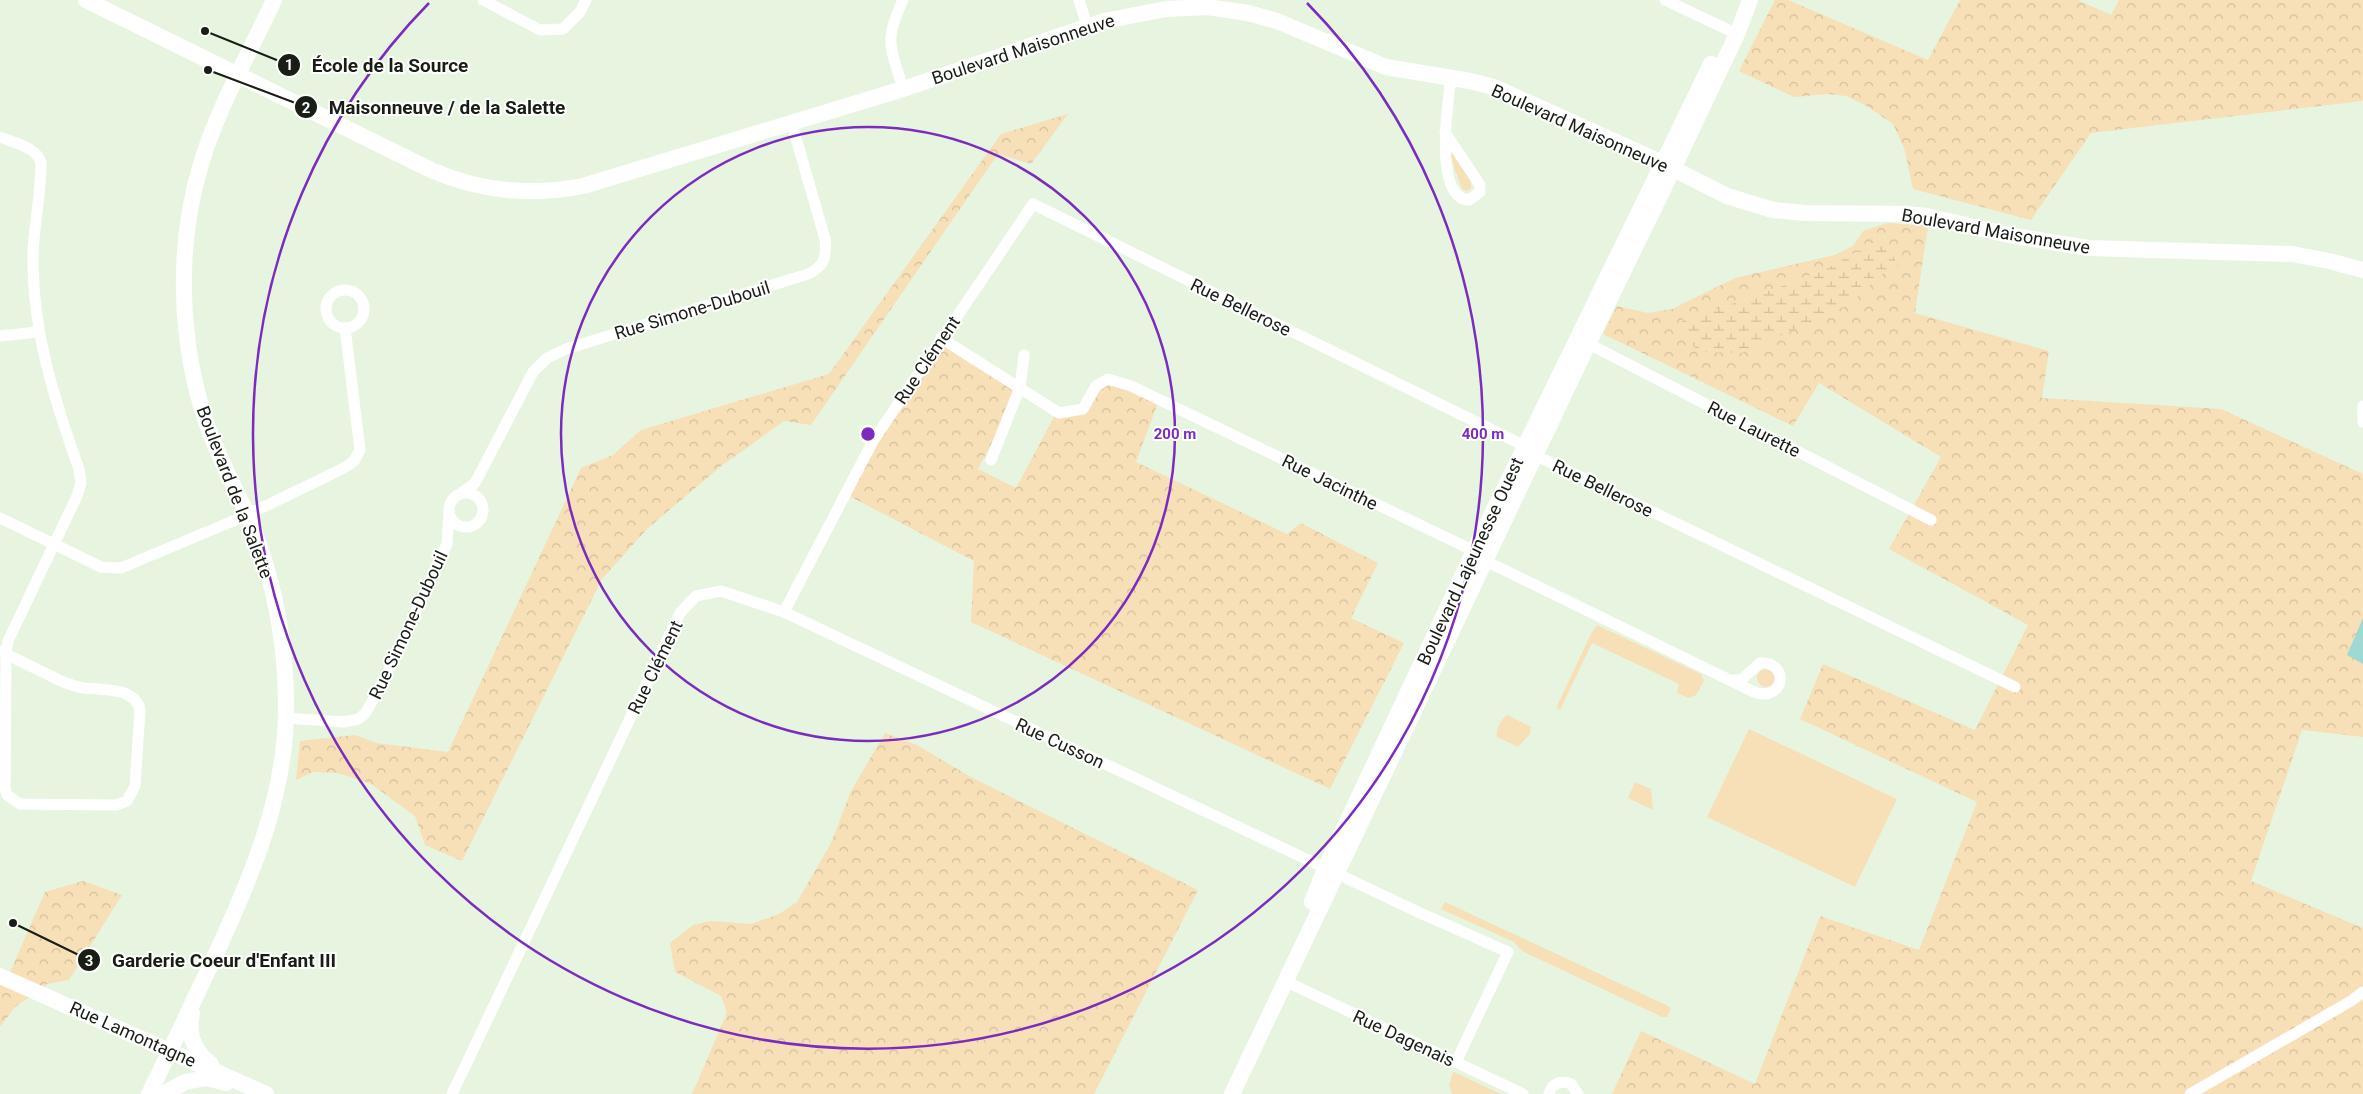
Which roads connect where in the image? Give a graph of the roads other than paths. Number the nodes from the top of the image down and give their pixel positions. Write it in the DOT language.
graph roads {
  1 [pos="86,0"];
  2 [pos="274,0"];
  3 [pos="586,0"];
  4 [pos="903,0"];
  5 [pos="1079,0"];
  6 [pos="1665,0"];
  7 [pos="487,1"];
  8 [pos="1749,3"];
  9 [pos="1087,26"];
  10 [pos="1733,32"];
  11 [pos="240,74"];
  12 [pos="1451,78"];
  13 [pos="904,89"];
  14 [pos="792,124"];
  15 [pos="1445,132"];
  16 [pos="0,137"];
  17 [pos="1668,166"];
  18 [pos="1033,204"];
  19 [pos="2363,270"];
  20 [pos="346,328"];
  21 [pos="38,332"];
  22 [pos="0,336"];
  23 [pos="941,338"];
  24 [pos="1582,341"];
  25 [pos="1024,355"];
  26 [pos="1019,388"];
  27 [pos="2363,406"];
  28 [pos="2363,422"];
  29 [pos="1530,450"];
  30 [pos="991,460"];
  31 [pos="482,471"];
  32 [pos="460,494"];
  33 [pos="480,500"];
  34 [pos="450,514"];
  35 [pos="247,515"];
  36 [pos="0,518"];
  37 [pos="1930,520"];
  38 [pos="469,527"];
  39 [pos="447,544"];
  40 [pos="55,545"];
  41 [pos="1480,556"];
  42 [pos="784,612"];
  43 [pos="3,653"];
  44 [pos="1733,680"];
  45 [pos="2015,687"];
  46 [pos="286,718"];
  47 [pos="1330,871"];
  48 [pos="0,976"];
  49 [pos="1285,981"];
  50 [pos="2363,992"];
  51 [pos="194,1000"];
  52 [pos="170,1050"];
  53 [pos="1456,1062"];
  54 [pos="231,1078"];
  55 [pos="264,1093"];
  56 [pos="149,1094"];
  57 [pos="163,1094"];
  58 [pos="452,1094"];
  59 [pos="1232,1094"];
  60 [pos="1523,1094"];
  61 [pos="1549,1094"];
  62 [pos="1578,1094"];
  63 [pos="2190,1094"];
  1 -- 11 [label="street, Boulevard Maisonneuve"];
  2 -- 11 [label="street, Boulevard de la Salette"];
  3 -- 7 [label="street"];
  4 -- 13 [label="street"];
  5 -- 9 [label="street"];
  6 -- 10 [label="street"];
  8 -- 10 [label="street, Boulevard Lajeunesse Ouest"];
  9 -- 12 [label="street, Boulevard Maisonneuve"];
  9 -- 13 [label="street, Boulevard Maisonneuve"];
  10 -- 17 [label="street, Boulevard Lajeunesse Ouest"];
  11 -- 14 [label="street, Boulevard Maisonneuve"];
  11 -- 35 [label="street, Boulevard de la Salette"];
  12 -- 15 [label="street"];
  12 -- 17 [label="street, Boulevard Maisonneuve"];
  13 -- 14 [label="street, Boulevard Maisonneuve"];
  14 -- 31 [label="street, Rue Simone-Dubouil"];
  15 -- 15 [label="street"];
  16 -- 21 [label="street"];
  17 -- 19 [label="street, Boulevard Maisonneuve"];
  17 -- 24 [label="street, Boulevard Lajeunesse Ouest"];
  18 -- 23 [label="street, Rue Clément"];
  18 -- 29 [label="street, Rue Bellerose"];
  20 -- 35 [label="street"];
  21 -- 22 [label="street"];
  21 -- 40 [label="street"];
  23 -- 26 [label="street, Rue Jacinthe"];
  23 -- 42 [label="street, Rue Clément"];
  24 -- 29 [label="street, Boulevard Lajeunesse Ouest"];
  24 -- 37 [label="street, Rue Laurette"];
  25 -- 26 [label="street"];
  26 -- 30 [label="street"];
  26 -- 41 [label="street, Rue Jacinthe"];
  27 -- 28 [label="street"];
  29 -- 41 [label="street, Boulevard Lajeunesse Ouest"];
  29 -- 45 [label="street, Rue Bellerose"];
  31 -- 32 [label="street, Rue Simone-Dubouil"];
  31 -- 33 [label="street, Rue Simone-Dubouil"];
  32 -- 33 [label="street"];
  32 -- 34 [label="street, Rue Simone-Dubouil"];
  33 -- 38 [label="street, Rue Simone-Dubouil"];
  34 -- 38 [label="street"];
  34 -- 39 [label="street, Rue Simone-Dubouil"];
  35 -- 40 [label="street"];
  35 -- 46 [label="street, Boulevard de la Salette"];
  36 -- 40 [label="street"];
  38 -- 39 [label="street, Rue Simone-Dubouil"];
  39 -- 46 [label="street, Rue Simone-Dubouil"];
  40 -- 43 [label="street"];
  41 -- 44 [label="street, Rue Jacinthe"];
  41 -- 47 [label="street, Boulevard Lajeunesse Ouest"];
  42 -- 47 [label="street, Rue Cusson"];
  42 -- 58 [label="street, Rue Clément"];
  43 -- 43 [label="street"];
  46 -- 51 [label="street, Boulevard de la Salette"];
  47 -- 49 [label="street, Boulevard Lajeunesse Ouest"];
  47 -- 53 [label="street, Rue Cusson"];
  48 -- 52 [label="street, Rue Lamontagne"];
  49 -- 53 [label="street, Rue Dagenais"];
  49 -- 59 [label="street, Boulevard Lajeunesse Ouest"];
  50 -- 63 [label="street"];
  51 -- 52 [label="street, Boulevard de la Salette"];
  51 -- 54 [label="street"];
  52 -- 54 [label="street, Rue Lamontagne"];
  52 -- 56 [label="street, Boulevard de la Salette"];
  53 -- 60 [label="street, Rue Dagenais"];
  54 -- 55 [label="street, Rue Lamontagne"];
  55 -- 57 [label="street"];
  61 -- 62 [label="street"];
}
